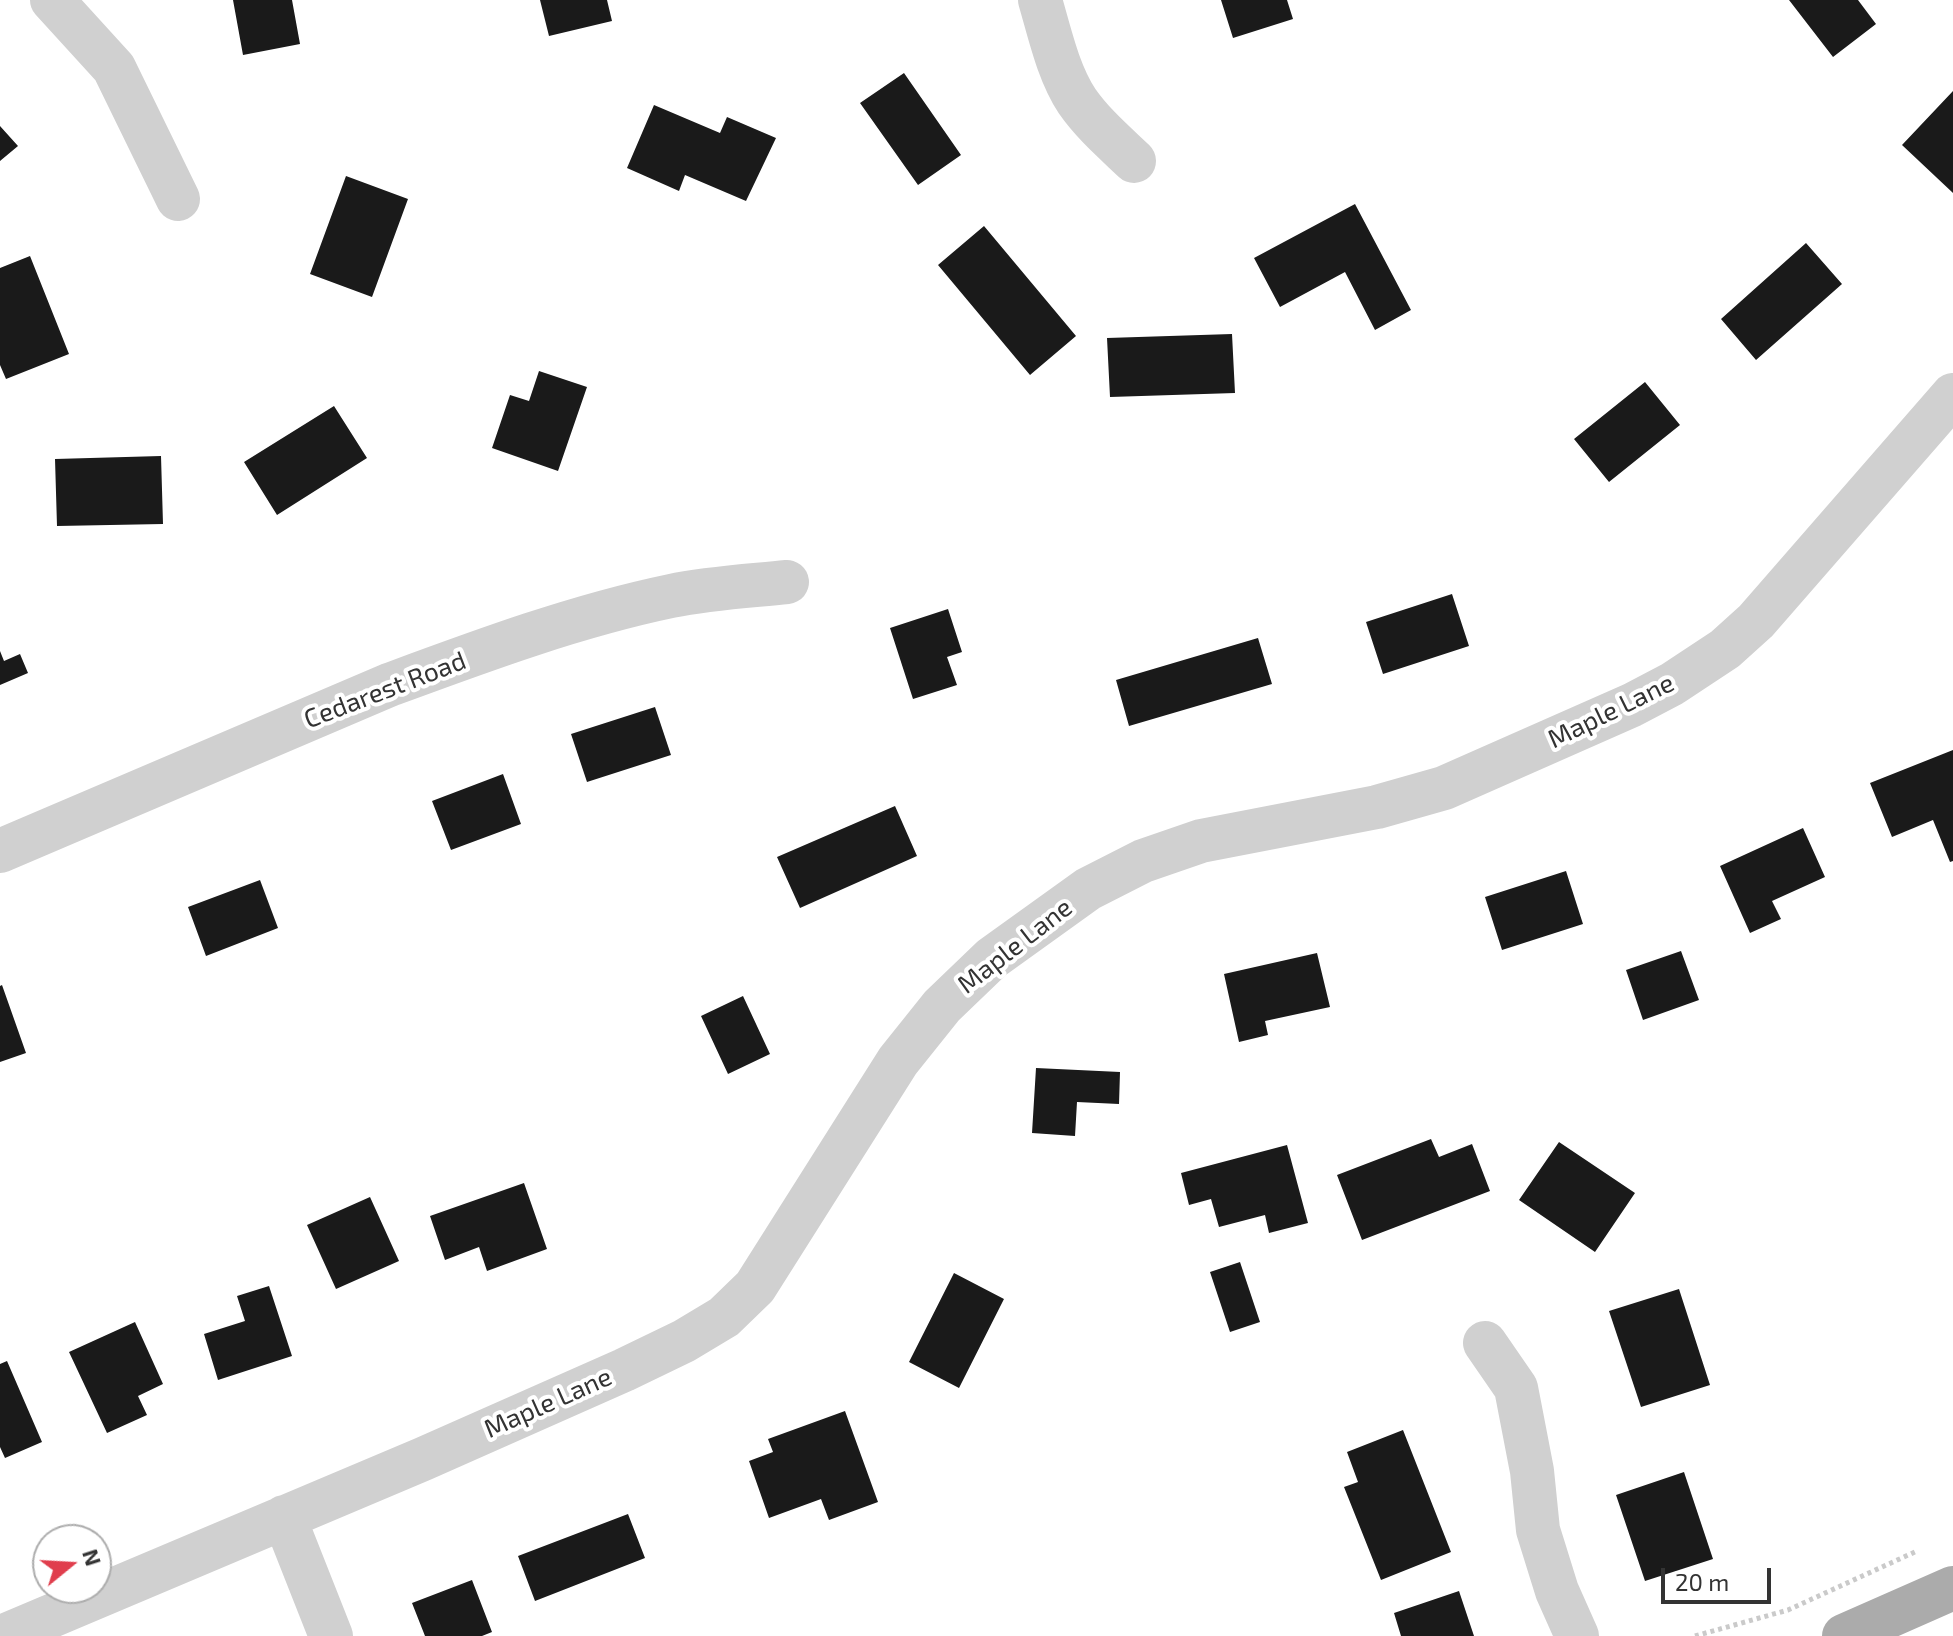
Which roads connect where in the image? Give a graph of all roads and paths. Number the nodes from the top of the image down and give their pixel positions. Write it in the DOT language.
graph roads {
  1 [pos="52,0"];
  2 [pos="1040,0"];
  3 [pos="1134,161"];
  4 [pos="178,199"];
  5 [pos="1953,395"];
  6 [pos="787,582"];
  7 [pos="0,851"];
  8 [pos="1485,1343"];
  9 [pos="284,1517"];
  10 [pos="1917,1551"];
  11 [pos="1953,1588"];
  12 [pos="4,1636"];
  13 [pos="331,1636"];
  14 [pos="1577,1636"];
  15 [pos="1695,1636"];
  16 [pos="1846,1636"];
  1 -- 4 [label="street"];
  2 -- 3 [label="street"];
  5 -- 9 [label="street, Maple Lane"];
  6 -- 7 [label="street, Cedarest Road"];
  8 -- 14 [label="street"];
  9 -- 12 [label="street, Maple Lane"];
  9 -- 13 [label="street"];
  10 -- 15 [label="path"];
  11 -- 16 [label="main road"];
}
